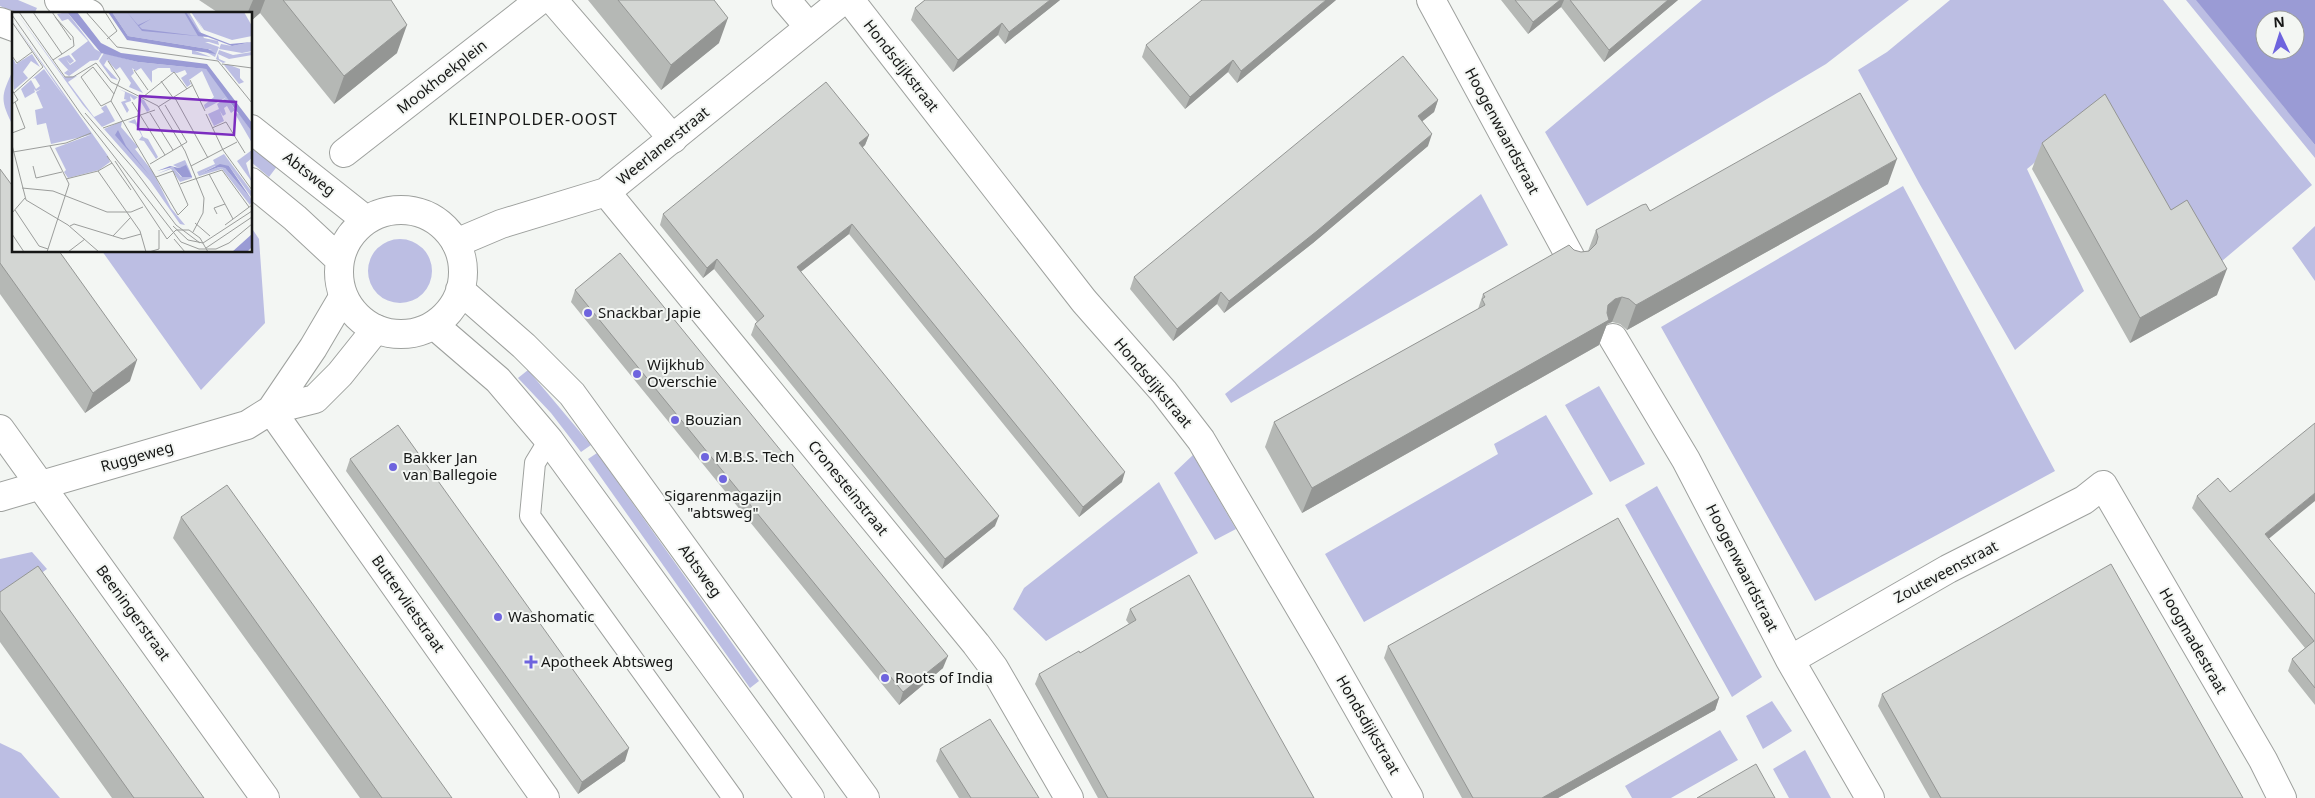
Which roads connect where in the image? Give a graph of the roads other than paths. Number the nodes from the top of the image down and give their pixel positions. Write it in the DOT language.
graph roads {
  1 [pos="540,0"];
  2 [pos="553,0"];
  3 [pos="786,0"];
  4 [pos="843,0"];
  5 [pos="850,0"];
  6 [pos="1431,0"];
  7 [pos="0,22"];
  8 [pos="12,26"];
  9 [pos="809,27"];
  10 [pos="252,130"];
  11 [pos="673,139"];
  12 [pos="344,153"];
  13 [pos="252,183"];
  14 [pos="606,192"];
  15 [pos="366,220"];
  16 [pos="456,243"];
  17 [pos="340,259"];
  18 [pos="1573,262"];
  19 [pos="460,290"];
  20 [pos="343,297"];
  21 [pos="434,324"];
  22 [pos="376,329"];
  23 [pos="1613,338"];
  24 [pos="271,410"];
  25 [pos="0,428"];
  26 [pos="549,440"];
  27 [pos="41,484"];
  28 [pos="2103,485"];
  29 [pos="0,497"];
  30 [pos="1790,660"];
  31 [pos="264,798"];
  32 [pos="545,798"];
  33 [pos="733,798"];
  34 [pos="810,798"];
  35 [pos="865,798"];
  36 [pos="1069,798"];
  37 [pos="1409,798"];
  38 [pos="1870,798"];
  39 [pos="2282,798"];
  1 -- 12 [label="street, Mookhoekplein"];
  2 -- 11 [label="street"];
  3 -- 9 [label="street"];
  4 -- 9 [label="street, Weerlanerstraat"];
  5 -- 37 [label="street, Hondsdijkstraat"];
  6 -- 18 [label="street, Hoogenwaardstraat"];
  7 -- 8 [label="street"];
  9 -- 11 [label="street, Weerlanerstraat"];
  10 -- 15 [label="street, Abtsweg"];
  11 -- 14 [label="street, Weerlanerstraat"];
  13 -- 17 [label="street"];
  14 -- 16 [label="street, Weerlanerstraat"];
  14 -- 36 [label="street, Cronesteinstraat"];
  15 -- 16 [label="street"];
  15 -- 17 [label="street"];
  16 -- 19 [label="street"];
  17 -- 20 [label="street"];
  19 -- 21 [label="street"];
  19 -- 35 [label="street, Abtsweg"];
  20 -- 22 [label="street"];
  20 -- 24 [label="street, Ruggeweg"];
  21 -- 22 [label="street"];
  21 -- 26 [label="street"];
  22 -- 24 [label="street, Ruggeweg"];
  23 -- 30 [label="street, Hoogenwaardstraat"];
  24 -- 27 [label="street, Ruggeweg"];
  24 -- 32 [label="street, Buttervlietstraat"];
  25 -- 27 [label="street, Beeningerstraat"];
  26 -- 33 [label="lane"];
  26 -- 34 [label="street"];
  27 -- 29 [label="street, Ruggeweg"];
  27 -- 31 [label="street, Beeningerstraat"];
  28 -- 30 [label="street, Zouteveenstraat"];
  28 -- 39 [label="street, Hoogmadestraat"];
  30 -- 38 [label="street, Hoogenwaardstraat"];
}
